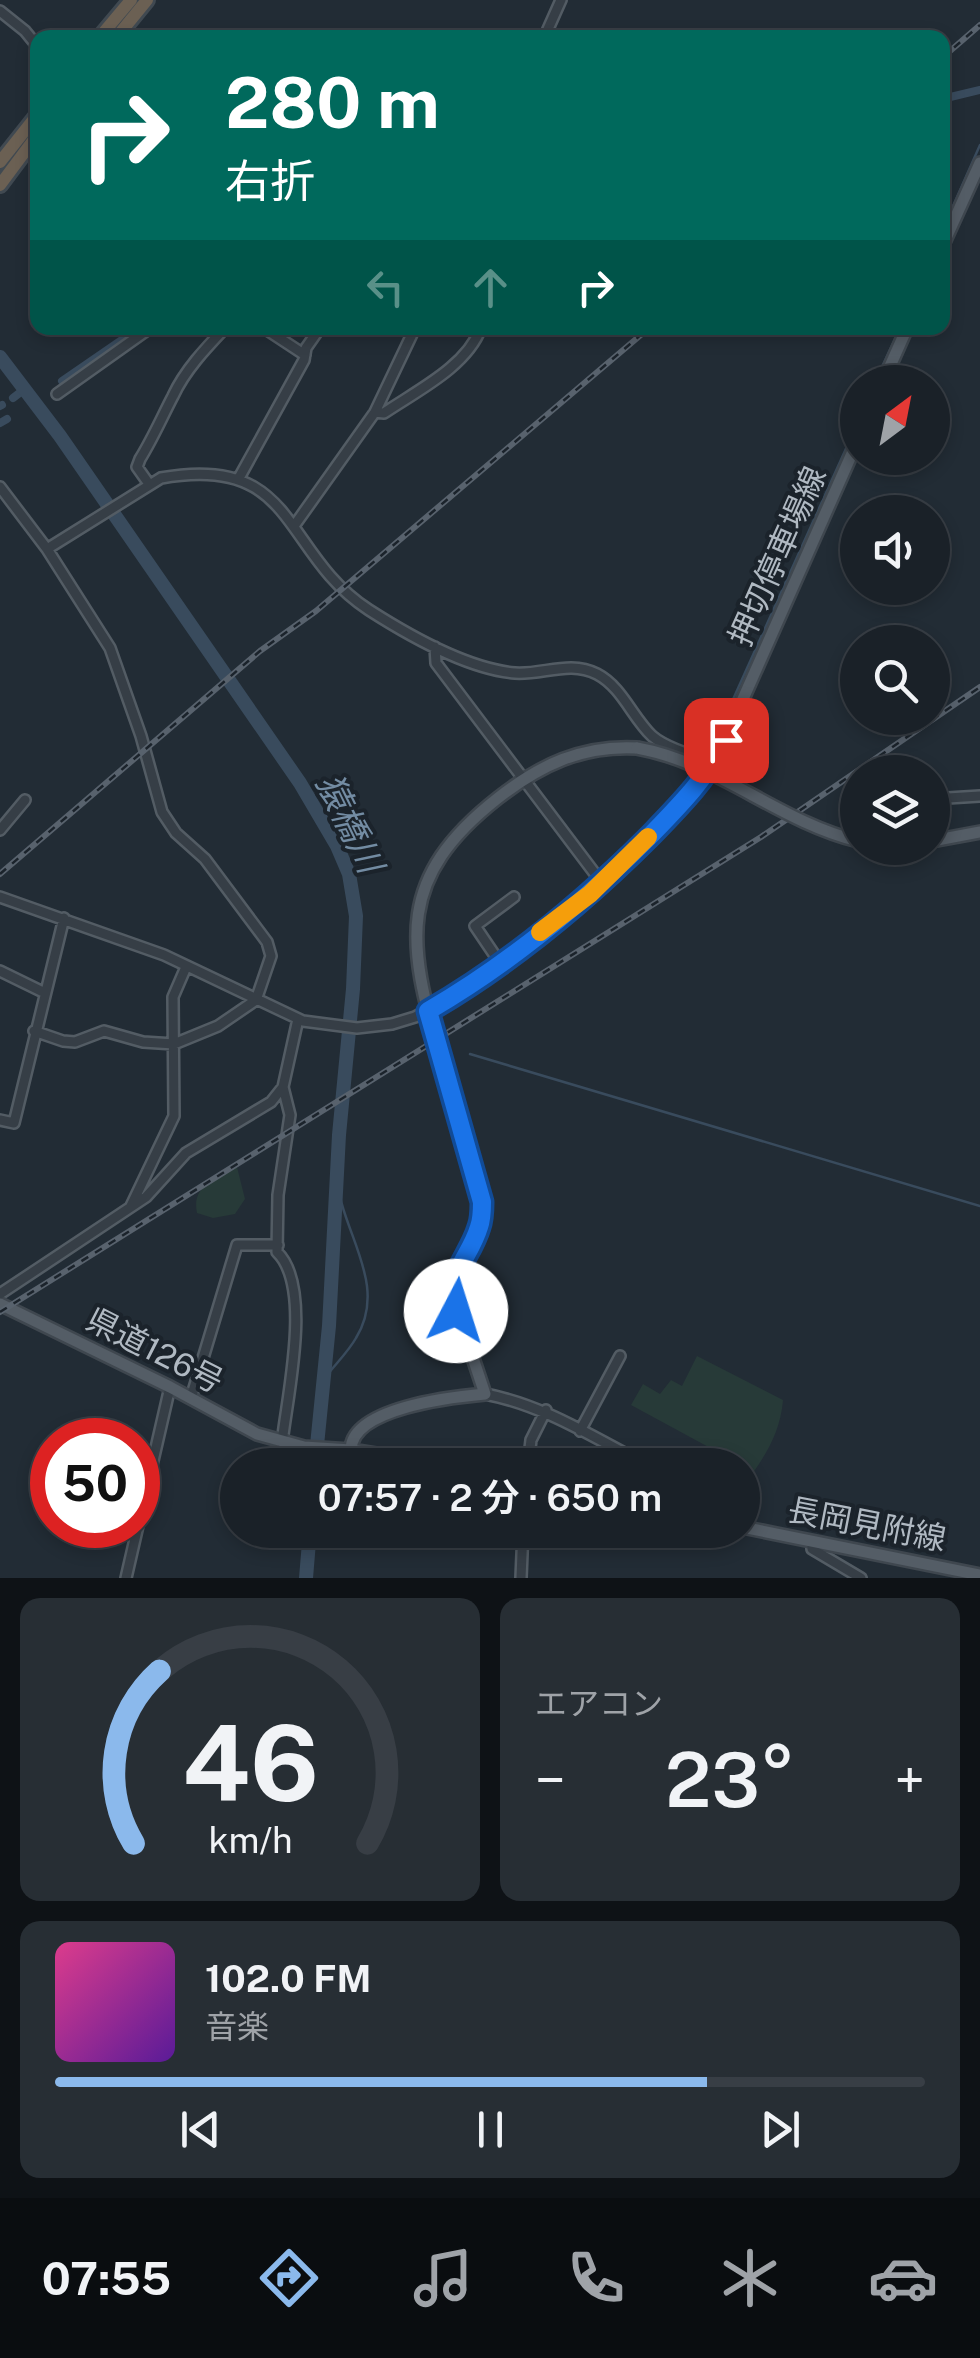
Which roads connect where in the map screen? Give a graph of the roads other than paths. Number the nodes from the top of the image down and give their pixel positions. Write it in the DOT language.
graph roads {
  1 [pos="130,0"];
  2 [pos="148,0"];
  3 [pos="561,0"];
  4 [pos="0,11"];
  5 [pos="106,30"];
  6 [pos="123,30"];
  7 [pos="548,30"];
  8 [pos="30,37"];
  9 [pos="30,124"];
  10 [pos="30,145"];
  11 [pos="0,162"];
  12 [pos="980,164"];
  13 [pos="0,185"];
  14 [pos="950,230"];
  15 [pos="140,335"];
  16 [pos="218,335"];
  17 [pos="274,335"];
  18 [pos="316,335"];
  19 [pos="413,335"];
  20 [pos="478,335"];
  21 [pos="904,335"];
  22 [pos="304,355"];
  23 [pos="891,365"];
  24 [pos="58,394"];
  25 [pos="375,412"];
  26 [pos="842,475"];
  27 [pos="240,478"];
  28 [pos="149,484"];
  29 [pos="0,487"];
  30 [pos="294,526"];
  31 [pos="47,549"];
  32 [pos="427,628"];
  33 [pos="420,639"];
  34 [pos="435,646"];
  35 [pos="715,762"];
  36 [pos="524,777"];
  37 [pos="980,796"];
  38 [pos="950,797"];
  39 [pos="25,800"];
  40 [pos="0,830"];
  41 [pos="980,832"];
  42 [pos="840,835"];
  43 [pos="950,838"];
  44 [pos="602,883"];
  45 [pos="0,896"];
  46 [pos="514,897"];
  47 [pos="64,918"];
  48 [pos="500,963"];
  49 [pos="186,966"];
  50 [pos="0,971"];
  51 [pos="43,992"];
  52 [pos="256,1000"];
  53 [pos="428,1011"];
  54 [pos="298,1019"];
  55 [pos="34,1031"];
  56 [pos="174,1044"];
  57 [pos="284,1087"];
  58 [pos="0,1120"];
  59 [pos="128,1211"];
  60 [pos="278,1245"];
  61 [pos="0,1294"];
  62 [pos="0,1304"];
  63 [pos="620,1356"];
  64 [pos="170,1387"];
  65 [pos="485,1394"];
  66 [pos="191,1398"];
  67 [pos="546,1410"];
  68 [pos="580,1431"];
  69 [pos="284,1443"];
  70 [pos="329,1448"];
  71 [pos="348,1448"];
  72 [pos="530,1448"];
  73 [pos="614,1448"];
  74 [pos="760,1531"];
  75 [pos="812,1542"];
  76 [pos="522,1548"];
  77 [pos="980,1576"];
  78 [pos="126,1578"];
  79 [pos="520,1578"];
  80 [pos="860,1578"];
  1 -- 5 [label="highway"];
  2 -- 6 [label="highway"];
  3 -- 7 [label="street"];
  4 -- 8 [label="street"];
  9 -- 11 [label="highway"];
  10 -- 13 [label="highway"];
  12 -- 14 [label="main road"];
  15 -- 24 [label="street"];
  16 -- 28 [label="street"];
  17 -- 22 [label="street"];
  18 -- 22 [label="street"];
  19 -- 25 [label="street"];
  20 -- 25 [label="street"];
  21 -- 23 [label="main road"];
  22 -- 27 [label="street"];
  25 -- 30 [label="street"];
  26 -- 35 [label="main road, 押切停車場線"];
  27 -- 28 [label="street"];
  27 -- 30 [label="street"];
  28 -- 31 [label="street"];
  29 -- 31 [label="street"];
  30 -- 33 [label="street"];
  31 -- 52 [label="street"];
  32 -- 33 [label="street"];
  33 -- 34 [label="street"];
  34 -- 35 [label="street"];
  34 -- 36 [label="street"];
  35 -- 44 [label="main road, 押切停車場線"];
  36 -- 42 [label="main road, bridge"];
  36 -- 44 [label="street"];
  36 -- 53 [label="main road"];
  37 -- 38 [label="street"];
  39 -- 40 [label="street"];
  41 -- 43 [label="main road"];
  44 -- 48 [label="street"];
  45 -- 47 [label="street"];
  46 -- 48 [label="street"];
  47 -- 49 [label="street"];
  47 -- 51 [label="street"];
  48 -- 53 [label="street"];
  49 -- 52 [label="street"];
  49 -- 56 [label="street"];
  50 -- 51 [label="street"];
  51 -- 55 [label="street"];
  52 -- 54 [label="street"];
  52 -- 56 [label="street"];
  53 -- 54 [label="street"];
  53 -- 65 [label="main road"];
  54 -- 57 [label="street"];
  55 -- 56 [label="street"];
  55 -- 58 [label="street"];
  56 -- 59 [label="street"];
  57 -- 59 [label="street"];
  57 -- 60 [label="street"];
  59 -- 61 [label="street"];
  60 -- 66 [label="street"];
  60 -- 69 [label="street"];
  62 -- 64 [label="main road, 県道126号"];
  63 -- 68 [label="street"];
  64 -- 66 [label="main road, 県道126号"];
  64 -- 78 [label="street"];
  65 -- 67 [label="street"];
  65 -- 71 [label="main road"];
  66 -- 69 [label="main road, 県道126号"];
  67 -- 68 [label="street"];
  67 -- 72 [label="street"];
  68 -- 73 [label="street"];
  69 -- 70 [label="main road, 県道126号"];
  74 -- 75 [label="main road, 長岡見附線"];
  75 -- 77 [label="main road, 長岡見附線"];
  75 -- 80 [label="street"];
  76 -- 79 [label="street"];
}
